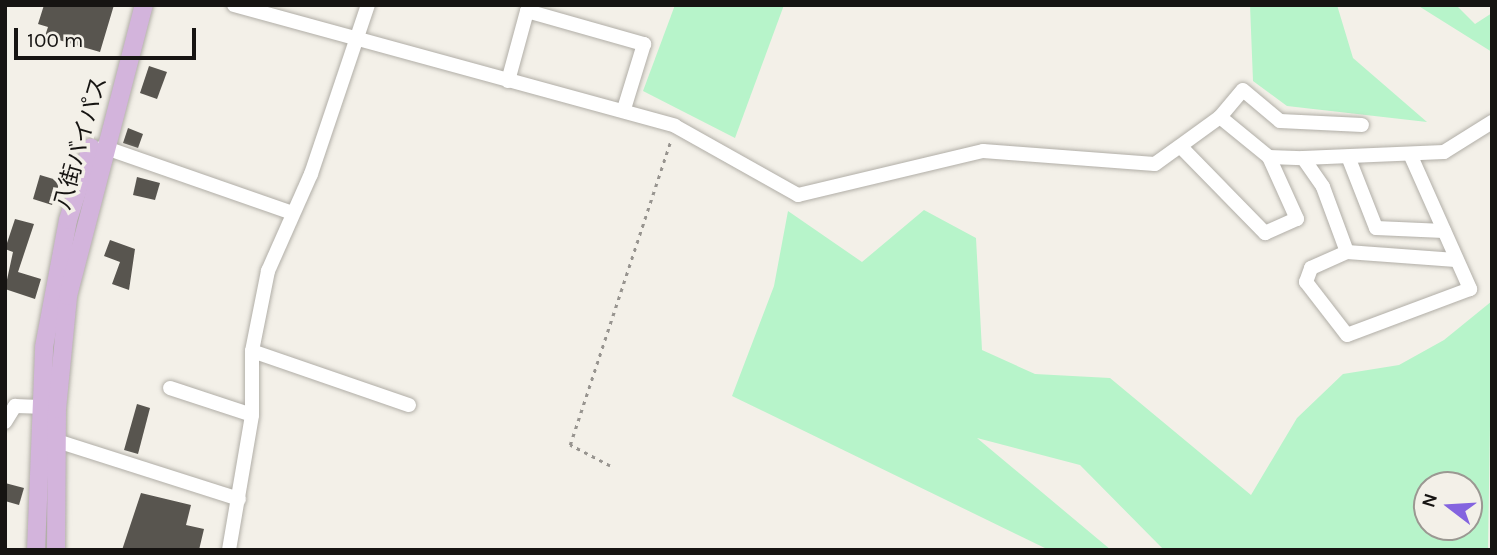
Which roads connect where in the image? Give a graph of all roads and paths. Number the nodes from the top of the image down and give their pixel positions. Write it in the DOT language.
graph roads {
  1 [pos="144,5"];
  2 [pos="234,5"];
  3 [pos="368,5"];
  4 [pos="527,8"];
  5 [pos="357,43"];
  6 [pos="129,51"];
  7 [pos="508,81"];
  8 [pos="624,110"];
  9 [pos="1220,117"];
  10 [pos="1492,122"];
  11 [pos="1362,125"];
  12 [pos="675,126"];
  13 [pos="103,147"];
  14 [pos="1182,148"];
  15 [pos="1410,154"];
  16 [pos="1269,157"];
  17 [pos="1303,159"];
  18 [pos="1349,159"];
  19 [pos="292,212"];
  20 [pos="1444,231"];
  21 [pos="1347,252"];
  22 [pos="1456,260"];
  23 [pos="252,351"];
  24 [pos="170,388"];
  25 [pos="409,405"];
  26 [pos="40,407"];
  27 [pos="252,415"];
  28 [pos="5,422"];
  29 [pos="57,441"];
  30 [pos="610,466"];
  31 [pos="239,499"];
  32 [pos="37,550"];
  33 [pos="56,550"];
  34 [pos="229,550"];
  1 -- 6 [label="main road"];
  2 -- 5 [label="street"];
  3 -- 5 [label="street"];
  4 -- 7 [label="street"];
  4 -- 8 [label="street"];
  5 -- 7 [label="street"];
  5 -- 19 [label="street"];
  6 -- 13 [label="main road, 八街バイパス"];
  6 -- 26 [label="main road, 八街バイパス"];
  7 -- 8 [label="street"];
  8 -- 12 [label="street"];
  9 -- 11 [label="street"];
  9 -- 14 [label="street"];
  9 -- 16 [label="street"];
  10 -- 15 [label="street"];
  12 -- 14 [label="street"];
  12 -- 30 [label="path"];
  13 -- 19 [label="street"];
  13 -- 29 [label="main road, 八街バイパス"];
  14 -- 16 [label="street"];
  15 -- 18 [label="street"];
  15 -- 20 [label="street"];
  16 -- 17 [label="street"];
  17 -- 18 [label="street"];
  17 -- 21 [label="street"];
  18 -- 20 [label="street"];
  19 -- 23 [label="street"];
  20 -- 22 [label="street"];
  21 -- 22 [label="street"];
  21 -- 22 [label="street"];
  23 -- 25 [label="street"];
  23 -- 27 [label="street"];
  24 -- 27 [label="street"];
  26 -- 28 [label="street"];
  26 -- 32 [label="main road, 八街バイパス"];
  27 -- 31 [label="street"];
  29 -- 31 [label="street"];
  29 -- 33 [label="main road, 八街バイパス"];
  31 -- 34 [label="street"];
}
